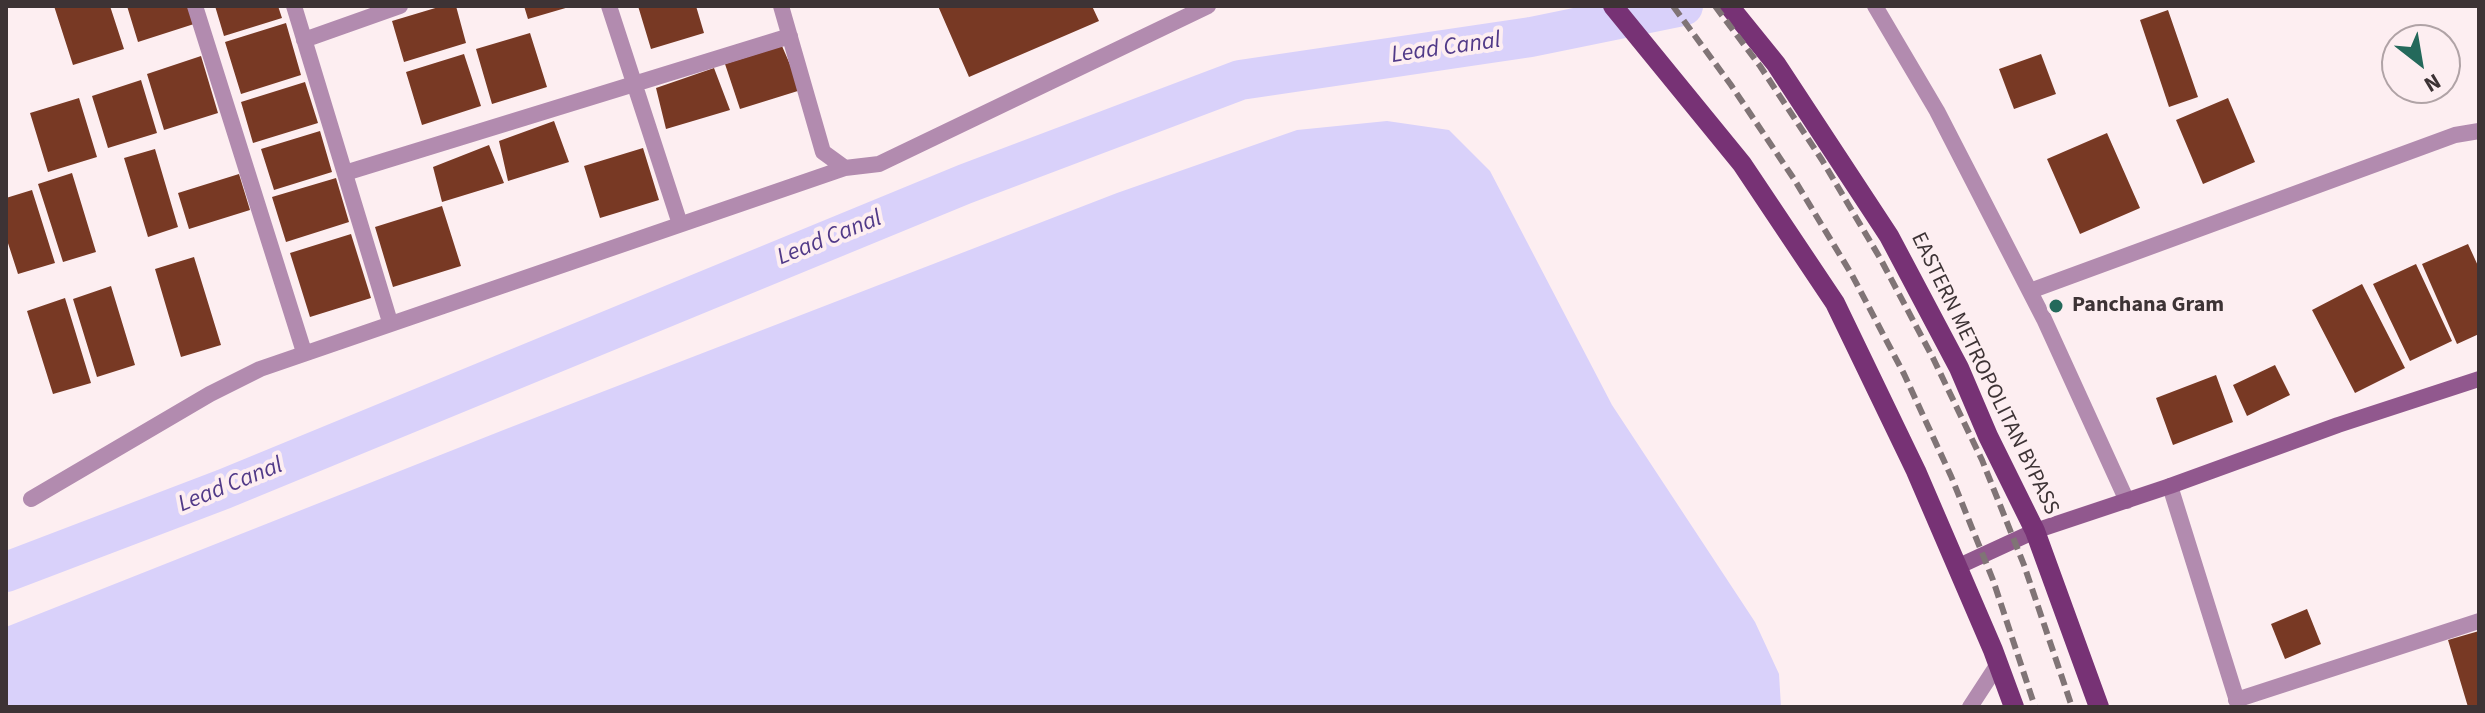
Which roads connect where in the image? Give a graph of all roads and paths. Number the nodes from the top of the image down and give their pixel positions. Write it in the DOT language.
graph roads {
  1 [pos="195,6"];
  2 [pos="294,6"];
  3 [pos="400,6"];
  4 [pos="609,6"];
  5 [pos="781,6"];
  6 [pos="1208,6"];
  7 [pos="1613,6"];
  8 [pos="1729,6"];
  9 [pos="1876,8"];
  10 [pos="790,36"];
  11 [pos="304,40"];
  12 [pos="634,84"];
  13 [pos="2479,131"];
  14 [pos="845,168"];
  15 [pos="345,173"];
  16 [pos="680,224"];
  17 [pos="2030,291"];
  18 [pos="390,322"];
  19 [pos="304,352"];
  20 [pos="2479,379"];
  21 [pos="2170,486"];
  22 [pos="31,499"];
  23 [pos="2127,501"];
  24 [pos="2035,531"];
  25 [pos="1957,567"];
  26 [pos="2479,621"];
  27 [pos="1998,664"];
  28 [pos="2238,703"];
  29 [pos="1970,707"];
  30 [pos="2014,707"];
  31 [pos="2099,707"];
  1 -- 19 [label="street"];
  2 -- 11 [label="street"];
  3 -- 11 [label="street"];
  4 -- 12 [label="street"];
  5 -- 10 [label="street"];
  6 -- 14 [label="street"];
  7 -- 25 [label="main road"];
  8 -- 24 [label="main road, EASTERN METROPOLITAN BYPASS"];
  9 -- 17 [label="street"];
  10 -- 12 [label="street"];
  10 -- 14 [label="street"];
  11 -- 15 [label="street"];
  12 -- 15 [label="street"];
  12 -- 16 [label="street"];
  13 -- 17 [label="street"];
  14 -- 16 [label="street"];
  15 -- 18 [label="street"];
  16 -- 18 [label="street"];
  17 -- 23 [label="street"];
  18 -- 19 [label="street"];
  19 -- 22 [label="street"];
  20 -- 21 [label="street"];
  21 -- 23 [label="street"];
  21 -- 28 [label="street"];
  23 -- 24 [label="street"];
  24 -- 25 [label="street"];
  24 -- 31 [label="main road, EASTERN METROPOLITAN BYPASS"];
  25 -- 27 [label="main road"];
  26 -- 28 [label="street"];
  27 -- 29 [label="street"];
  27 -- 30 [label="main road"];
}
